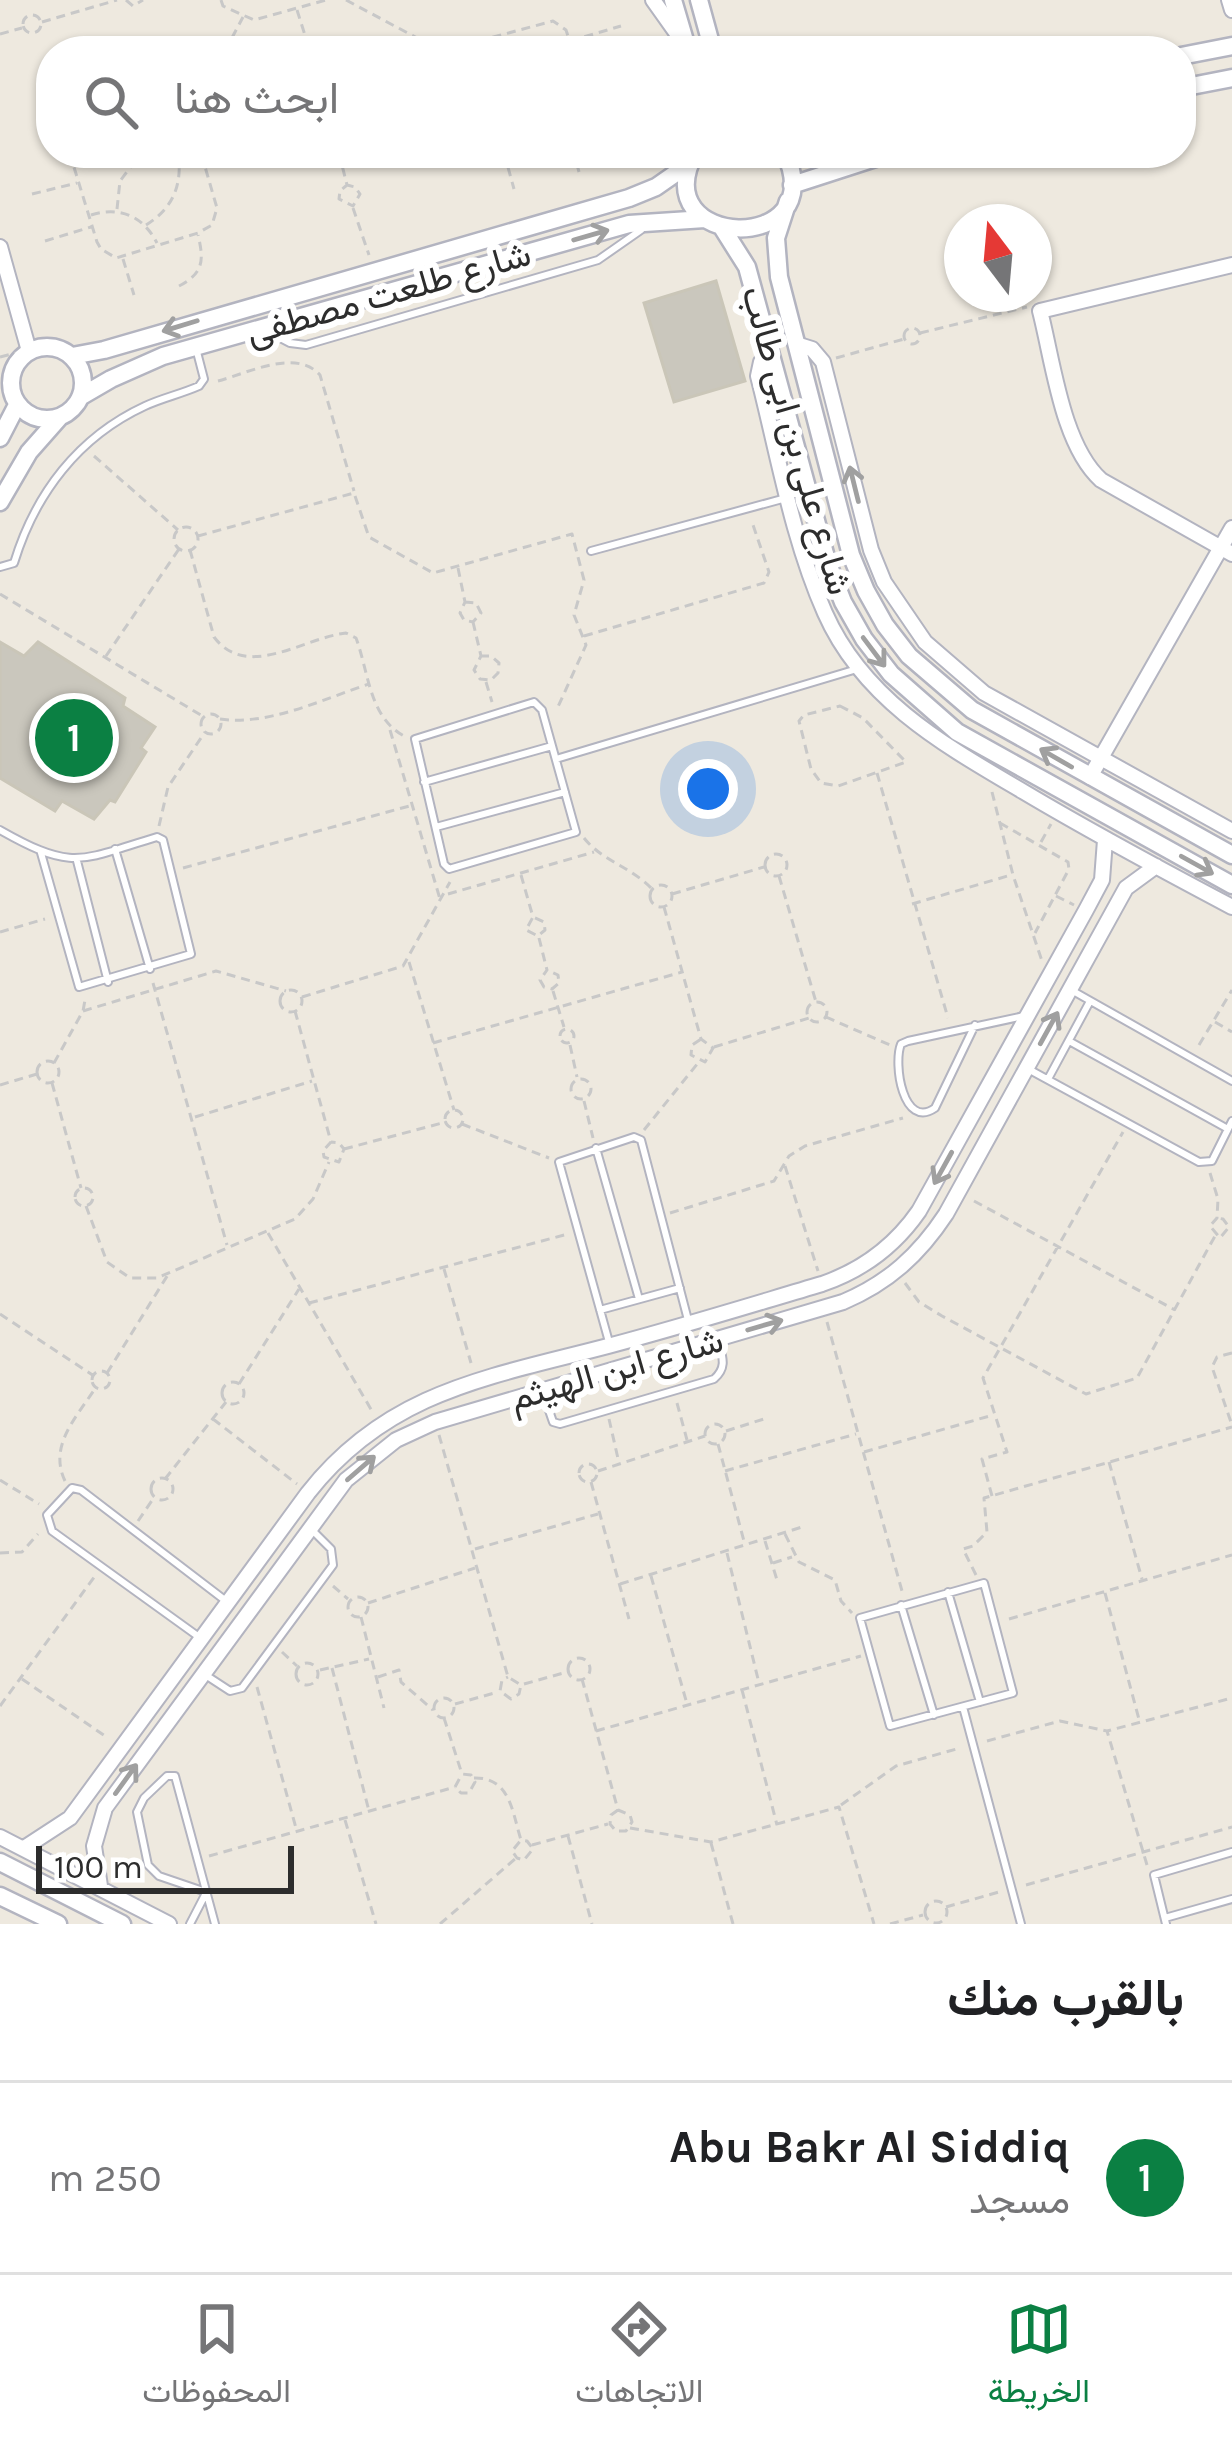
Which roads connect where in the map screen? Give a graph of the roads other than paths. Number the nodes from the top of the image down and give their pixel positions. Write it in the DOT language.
graph roads {
  1 [pos="653,0"];
  2 [pos="673,0"];
  3 [pos="1229,0"];
  4 [pos="700,1"];
  5 [pos="1232,10"];
  6 [pos="677,36"];
  7 [pos="683,36"];
  8 [pos="709,36"];
  9 [pos="1232,46"];
  10 [pos="1196,53"];
  11 [pos="1232,78"];
  12 [pos="1196,85"];
  13 [pos="680,168"];
  14 [pos="690,168"];
  15 [pos="787,168"];
  16 [pos="853,168"];
  17 [pos="790,193"];
  18 [pos="705,219"];
  19 [pos="650,222"];
  20 [pos="723,229"];
  21 [pos="0,248"];
  22 [pos="1232,265"];
  23 [pos="262,328"];
  24 [pos="796,344"];
  25 [pos="196,347"];
  26 [pos="771,350"];
  27 [pos="29,351"];
  28 [pos="72,356"];
  29 [pos="80,398"];
  30 [pos="17,405"];
  31 [pos="59,418"];
  32 [pos="0,438"];
  33 [pos="789,497"];
  34 [pos="0,502"];
  35 [pos="1232,528"];
  36 [pos="592,551"];
  37 [pos="1226,552"];
  38 [pos="0,567"];
  39 [pos="858,669"];
  40 [pos="552,746"];
  41 [pos="556,759"];
  42 [pos="1100,760"];
  43 [pos="1090,777"];
  44 [pos="424,782"];
  45 [pos="565,792"];
  46 [pos="435,827"];
  47 [pos="0,830"];
  48 [pos="1232,831"];
  49 [pos="1105,840"];
  50 [pos="116,849"];
  51 [pos="41,853"];
  52 [pos="1232,855"];
  53 [pos="77,861"];
  54 [pos="1156,866"];
  55 [pos="1232,885"];
  56 [pos="1232,907"];
  57 [pos="150,969"];
  58 [pos="108,982"];
  59 [pos="1070,989"];
  60 [pos="1090,1002"];
  61 [pos="1028,1015"];
  62 [pos="975,1025"];
  63 [pos="1069,1041"];
  64 [pos="1027,1068"];
  65 [pos="1048,1079"];
  66 [pos="1232,1081"];
  67 [pos="1230,1125"];
  68 [pos="596,1148"];
  69 [pos="680,1288"];
  70 [pos="639,1299"];
  71 [pos="600,1310"];
  72 [pos="689,1323"];
  73 [pos="648,1335"];
  74 [pos="718,1339"];
  75 [pos="610,1345"];
  76 [pos="654,1356"];
  77 [pos="542,1390"];
  78 [pos="310,1528"];
  79 [pos="948,1592"];
  80 [pos="226,1601"];
  81 [pos="904,1604"];
  82 [pos="200,1637"];
  83 [pos="204,1674"];
  84 [pos="980,1702"];
  85 [pos="963,1707"];
  86 [pos="934,1715"];
  87 [pos="0,1838"];
  88 [pos="24,1848"];
  89 [pos="1232,1852"];
  90 [pos="0,1862"];
  91 [pos="51,1885"];
  92 [pos="100,1886"];
  93 [pos="206,1892"];
  94 [pos="0,1896"];
  95 [pos="1232,1900"];
  96 [pos="38,1912"];
  97 [pos="1165,1921"];
  98 [pos="58,1924"];
  99 [pos="122,1924"];
  100 [pos="169,1924"];
  101 [pos="190,1924"];
  102 [pos="215,1924"];
  103 [pos="1021,1924"];
  1 -- 6 [label="street"];
  2 -- 7 [label="street"];
  3 -- 5 [label="street"];
  4 -- 8 [label="street"];
  9 -- 10 [label="street"];
  11 -- 12 [label="street"];
  13 -- 28 [label="street, شارع طلعت مصطفى, one-way"];
  14 -- 18 [label="street"];
  15 -- 17 [label="street"];
  16 -- 17 [label="street"];
  17 -- 20 [label="street"];
  17 -- 24 [label="street, شارع على بن ابى طالب"];
  18 -- 19 [label="street, شارع طلعت مصطفى"];
  18 -- 20 [label="street"];
  23 -- 19 [label="street, شارع طلعت مصطفى, one-way"];
  19 -- 23 [label="lane"];
  20 -- 26 [label="street, شارع على بن ابى طالب"];
  21 -- 27 [label="street"];
  22 -- 37 [label="street"];
  23 -- 25 [label="street, شارع طلعت مصطفى"];
  42 -- 24 [label="street, one-way"];
  43 -- 24 [label="street, شارع على بن ابى طالب, one-way"];
  25 -- 29 [label="street, شارع طلعت مصطفى"];
  25 -- 38 [label="lane"];
  26 -- 33 [label="street"];
  26 -- 55 [label="street, شارع على بن ابى طالب, one-way"];
  27 -- 28 [label="street"];
  27 -- 30 [label="street"];
  28 -- 29 [label="street"];
  29 -- 31 [label="street"];
  30 -- 31 [label="street"];
  30 -- 32 [label="street"];
  31 -- 34 [label="street"];
  33 -- 36 [label="lane"];
  33 -- 39 [label="street"];
  35 -- 37 [label="street"];
  37 -- 42 [label="street"];
  39 -- 41 [label="lane"];
  39 -- 49 [label="street"];
  40 -- 41 [label="lane"];
  40 -- 44 [label="lane"];
  40 -- 44 [label="lane"];
  41 -- 45 [label="lane"];
  42 -- 43 [label="street"];
  42 -- 48 [label="street"];
  43 -- 52 [label="street, شارع على بن ابى طالب"];
  44 -- 46 [label="lane"];
  45 -- 46 [label="lane"];
  45 -- 46 [label="lane"];
  47 -- 51 [label="lane"];
  49 -- 54 [label="street"];
  49 -- 61 [label="street, شارع ابن الهيثم"];
  50 -- 53 [label="lane"];
  50 -- 57 [label="lane"];
  50 -- 57 [label="lane"];
  51 -- 53 [label="lane"];
  51 -- 58 [label="lane"];
  53 -- 58 [label="lane"];
  54 -- 56 [label="street"];
  54 -- 59 [label="street, شارع ابن الهيثم"];
  57 -- 58 [label="lane"];
  59 -- 60 [label="lane"];
  64 -- 59 [label="street, شارع ابن الهيثم, one-way"];
  60 -- 63 [label="lane"];
  60 -- 66 [label="lane"];
  61 -- 62 [label="lane"];
  61 -- 72 [label="street, شارع ابن الهيثم, one-way"];
  62 -- 62 [label="lane"];
  63 -- 65 [label="lane"];
  63 -- 67 [label="lane"];
  64 -- 65 [label="lane"];
  74 -- 64 [label="street, شارع ابن الهيثم, one-way"];
  65 -- 67 [label="lane"];
  68 -- 69 [label="lane"];
  68 -- 70 [label="lane"];
  68 -- 71 [label="lane"];
  69 -- 70 [label="lane"];
  69 -- 72 [label="lane"];
  70 -- 71 [label="lane"];
  71 -- 75 [label="lane"];
  72 -- 73 [label="street, شارع ابن الهيثم"];
  73 -- 75 [label="street, شارع ابن الهيثم"];
  73 -- 76 [label="street"];
  74 -- 76 [label="street, شارع ابن الهيثم"];
  74 -- 77 [label="lane"];
  75 -- 80 [label="street, شارع ابن الهيثم"];
  76 -- 77 [label="street, شارع ابن الهيثم"];
  78 -- 77 [label="street, شارع ابن الهيثم, one-way"];
  78 -- 83 [label="street, شارع ابن الهيثم"];
  78 -- 83 [label="lane"];
  79 -- 81 [label="lane"];
  79 -- 84 [label="lane"];
  79 -- 84 [label="lane"];
  80 -- 82 [label="street, شارع ابن الهيثم"];
  80 -- 82 [label="lane"];
  81 -- 86 [label="lane"];
  81 -- 86 [label="lane"];
  82 -- 88 [label="street, شارع ابن الهيثم"];
  92 -- 83 [label="street, شارع ابن الهيثم, one-way"];
  84 -- 85 [label="lane"];
  85 -- 86 [label="lane"];
  85 -- 103 [label="lane"];
  87 -- 88 [label="street"];
  88 -- 92 [label="street"];
  89 -- 97 [label="lane"];
  90 -- 91 [label="street"];
  91 -- 96 [label="street"];
  91 -- 99 [label="street"];
  92 -- 100 [label="street"];
  93 -- 93 [label="lane"];
  93 -- 101 [label="lane"];
  93 -- 102 [label="lane"];
  94 -- 96 [label="street"];
  95 -- 97 [label="lane"];
  96 -- 98 [label="street"];
}
